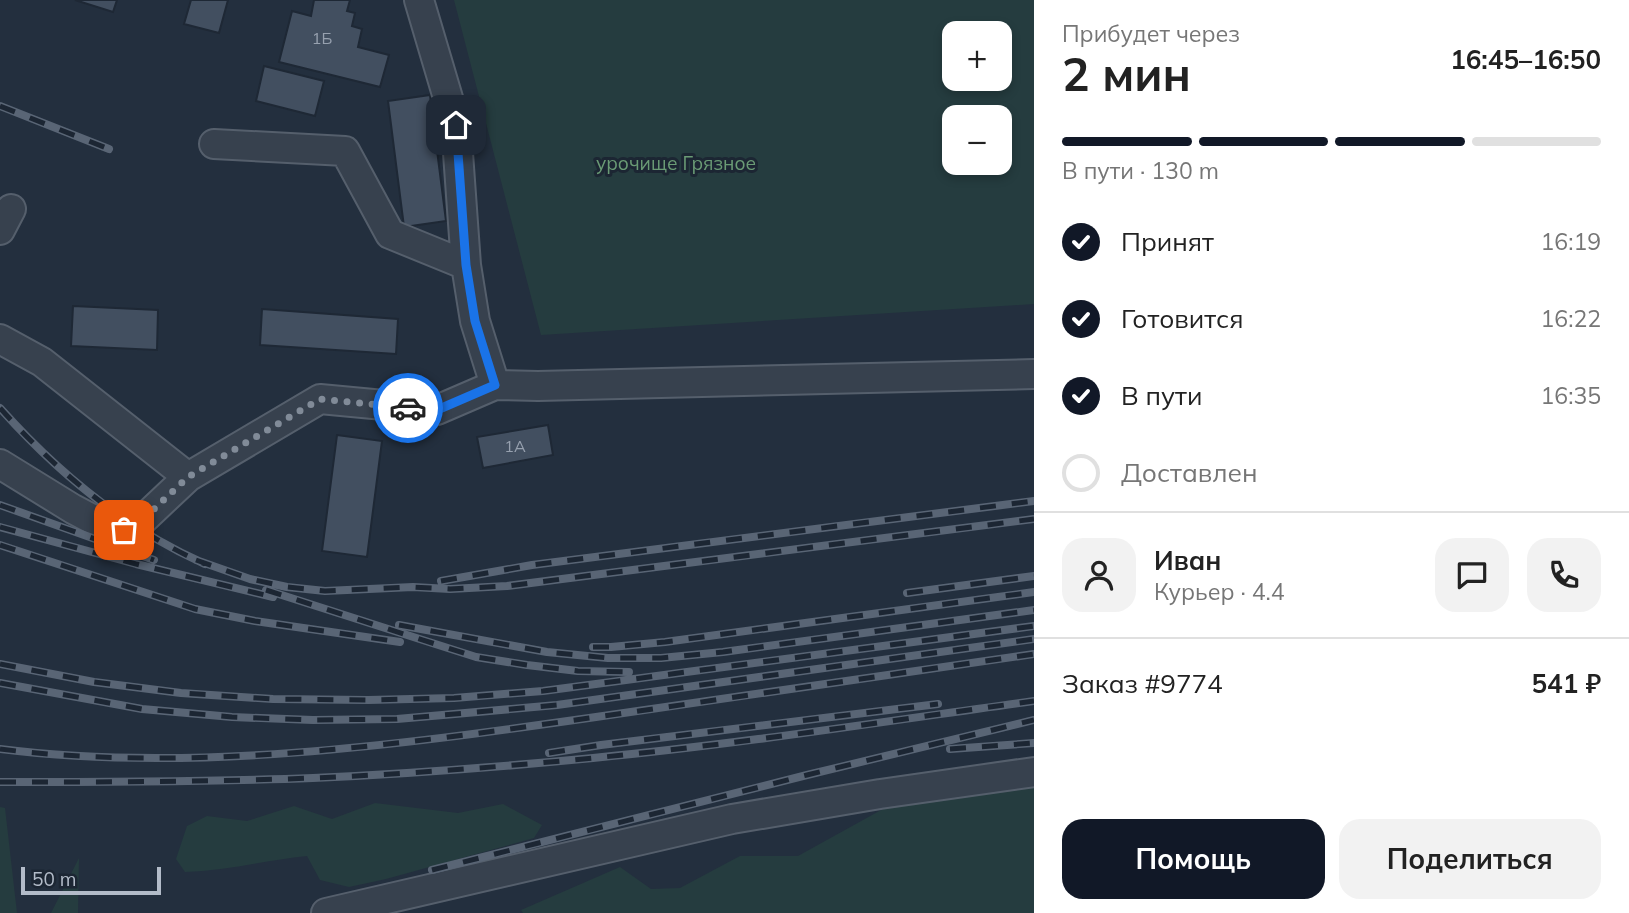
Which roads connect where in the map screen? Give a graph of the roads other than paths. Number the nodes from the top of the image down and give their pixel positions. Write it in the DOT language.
graph roads {
  1 [pos="419,0"];
  2 [pos="214,144"];
  3 [pos="466,265"];
  4 [pos="0,339"];
  5 [pos="1034,374"];
  6 [pos="495,385"];
  7 [pos="0,464"];
  8 [pos="188,477"];
  9 [pos="1034,772"];
  10 [pos="326,913"];
  1 -- 3 [label="street"];
  2 -- 3 [label="street"];
  3 -- 6 [label="street"];
  4 -- 8 [label="street"];
  5 -- 6 [label="street"];
  6 -- 8 [label="street"];
  7 -- 8 [label="street"];
  9 -- 10 [label="street"];
}
